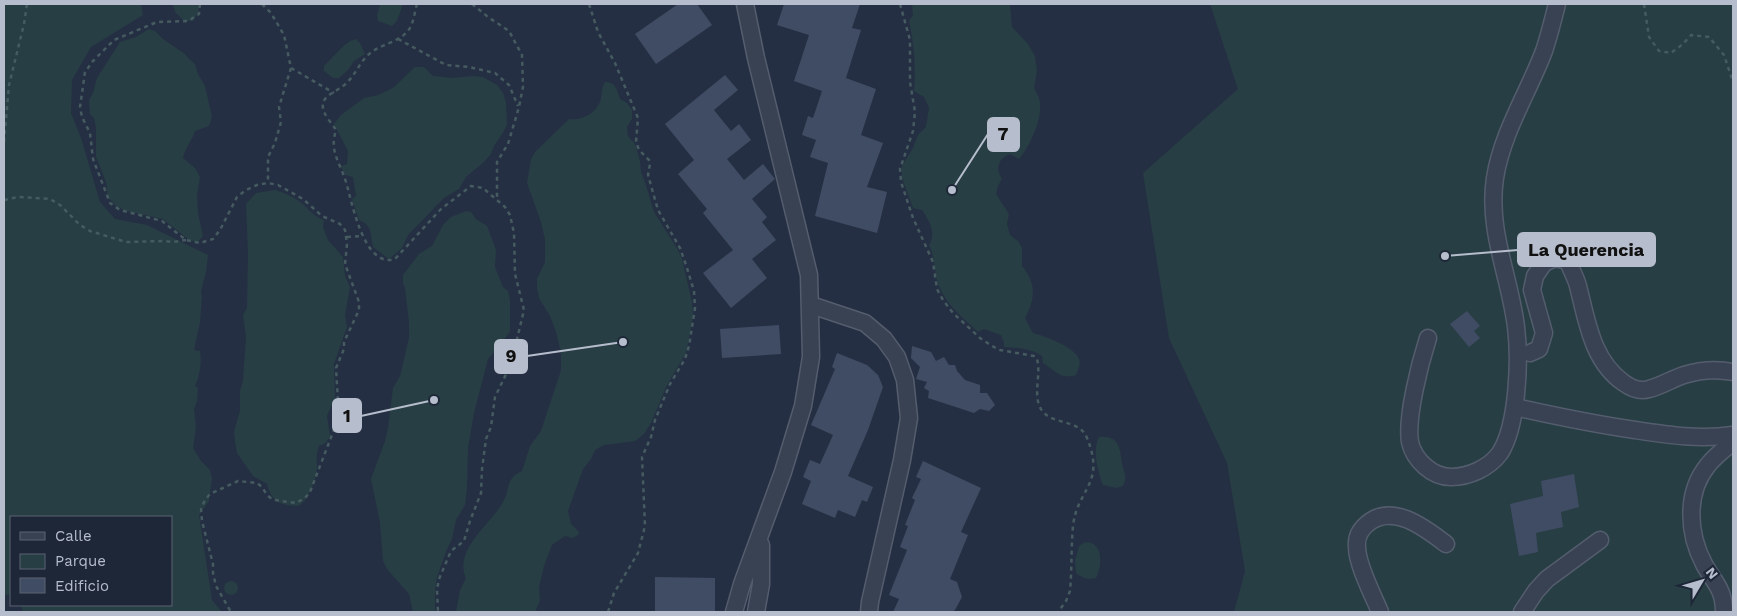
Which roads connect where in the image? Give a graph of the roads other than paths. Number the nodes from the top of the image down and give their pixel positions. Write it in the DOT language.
graph roads {
  1 [pos="746,4"];
  2 [pos="1557,4"];
  3 [pos="810,305"];
  4 [pos="1428,338"];
  5 [pos="1530,353"];
  6 [pos="1733,372"];
  7 [pos="1515,407"];
  8 [pos="1733,435"];
  9 [pos="1733,442"];
  10 [pos="761,533"];
  11 [pos="1600,540"];
  12 [pos="1446,544"];
  13 [pos="734,612"];
  14 [pos="756,612"];
  15 [pos="870,612"];
  16 [pos="1380,612"];
  17 [pos="1522,612"];
  18 [pos="1724,612"];
  1 -- 3 [label="street"];
  2 -- 7 [label="street"];
  3 -- 10 [label="street"];
  3 -- 15 [label="street"];
  4 -- 7 [label="street"];
  5 -- 6 [label="street"];
  7 -- 8 [label="street"];
  9 -- 18 [label="street"];
  10 -- 13 [label="street"];
  10 -- 14 [label="street"];
  11 -- 17 [label="street"];
  12 -- 16 [label="street"];
}
